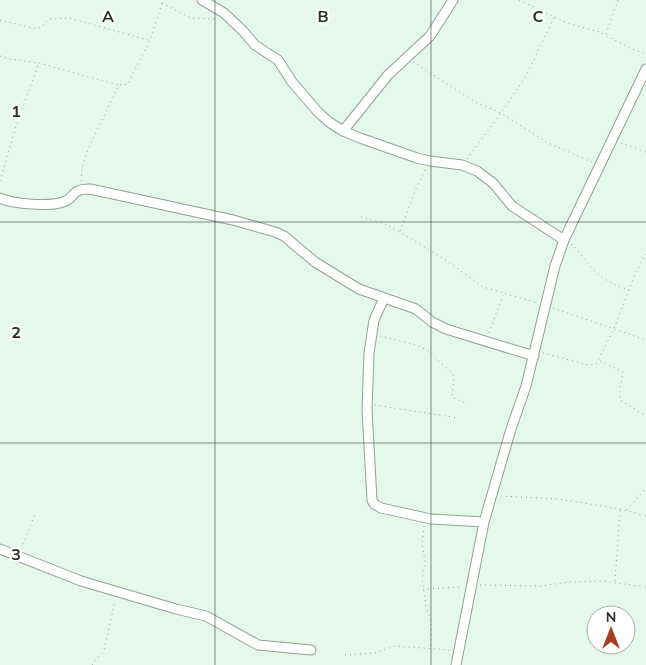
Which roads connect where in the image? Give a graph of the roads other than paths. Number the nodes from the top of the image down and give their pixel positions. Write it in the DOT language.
graph roads {
  1 [pos="202,0"];
  2 [pos="453,0"];
  3 [pos="646,69"];
  4 [pos="343,131"];
  5 [pos="1,199"];
  6 [pos="0,209"];
  7 [pos="564,240"];
  8 [pos="384,298"];
  9 [pos="534,354"];
  10 [pos="484,522"];
  11 [pos="0,550"];
  12 [pos="311,650"];
  13 [pos="456,665"];
  1 -- 4 [label="street"];
  2 -- 4 [label="street"];
  3 -- 7 [label="street"];
  4 -- 7 [label="street"];
  5 -- 6 [label="street"];
  5 -- 8 [label="street"];
  7 -- 9 [label="street"];
  8 -- 9 [label="street"];
  8 -- 10 [label="street"];
  9 -- 10 [label="street"];
  10 -- 13 [label="street"];
  11 -- 12 [label="street"];
}
